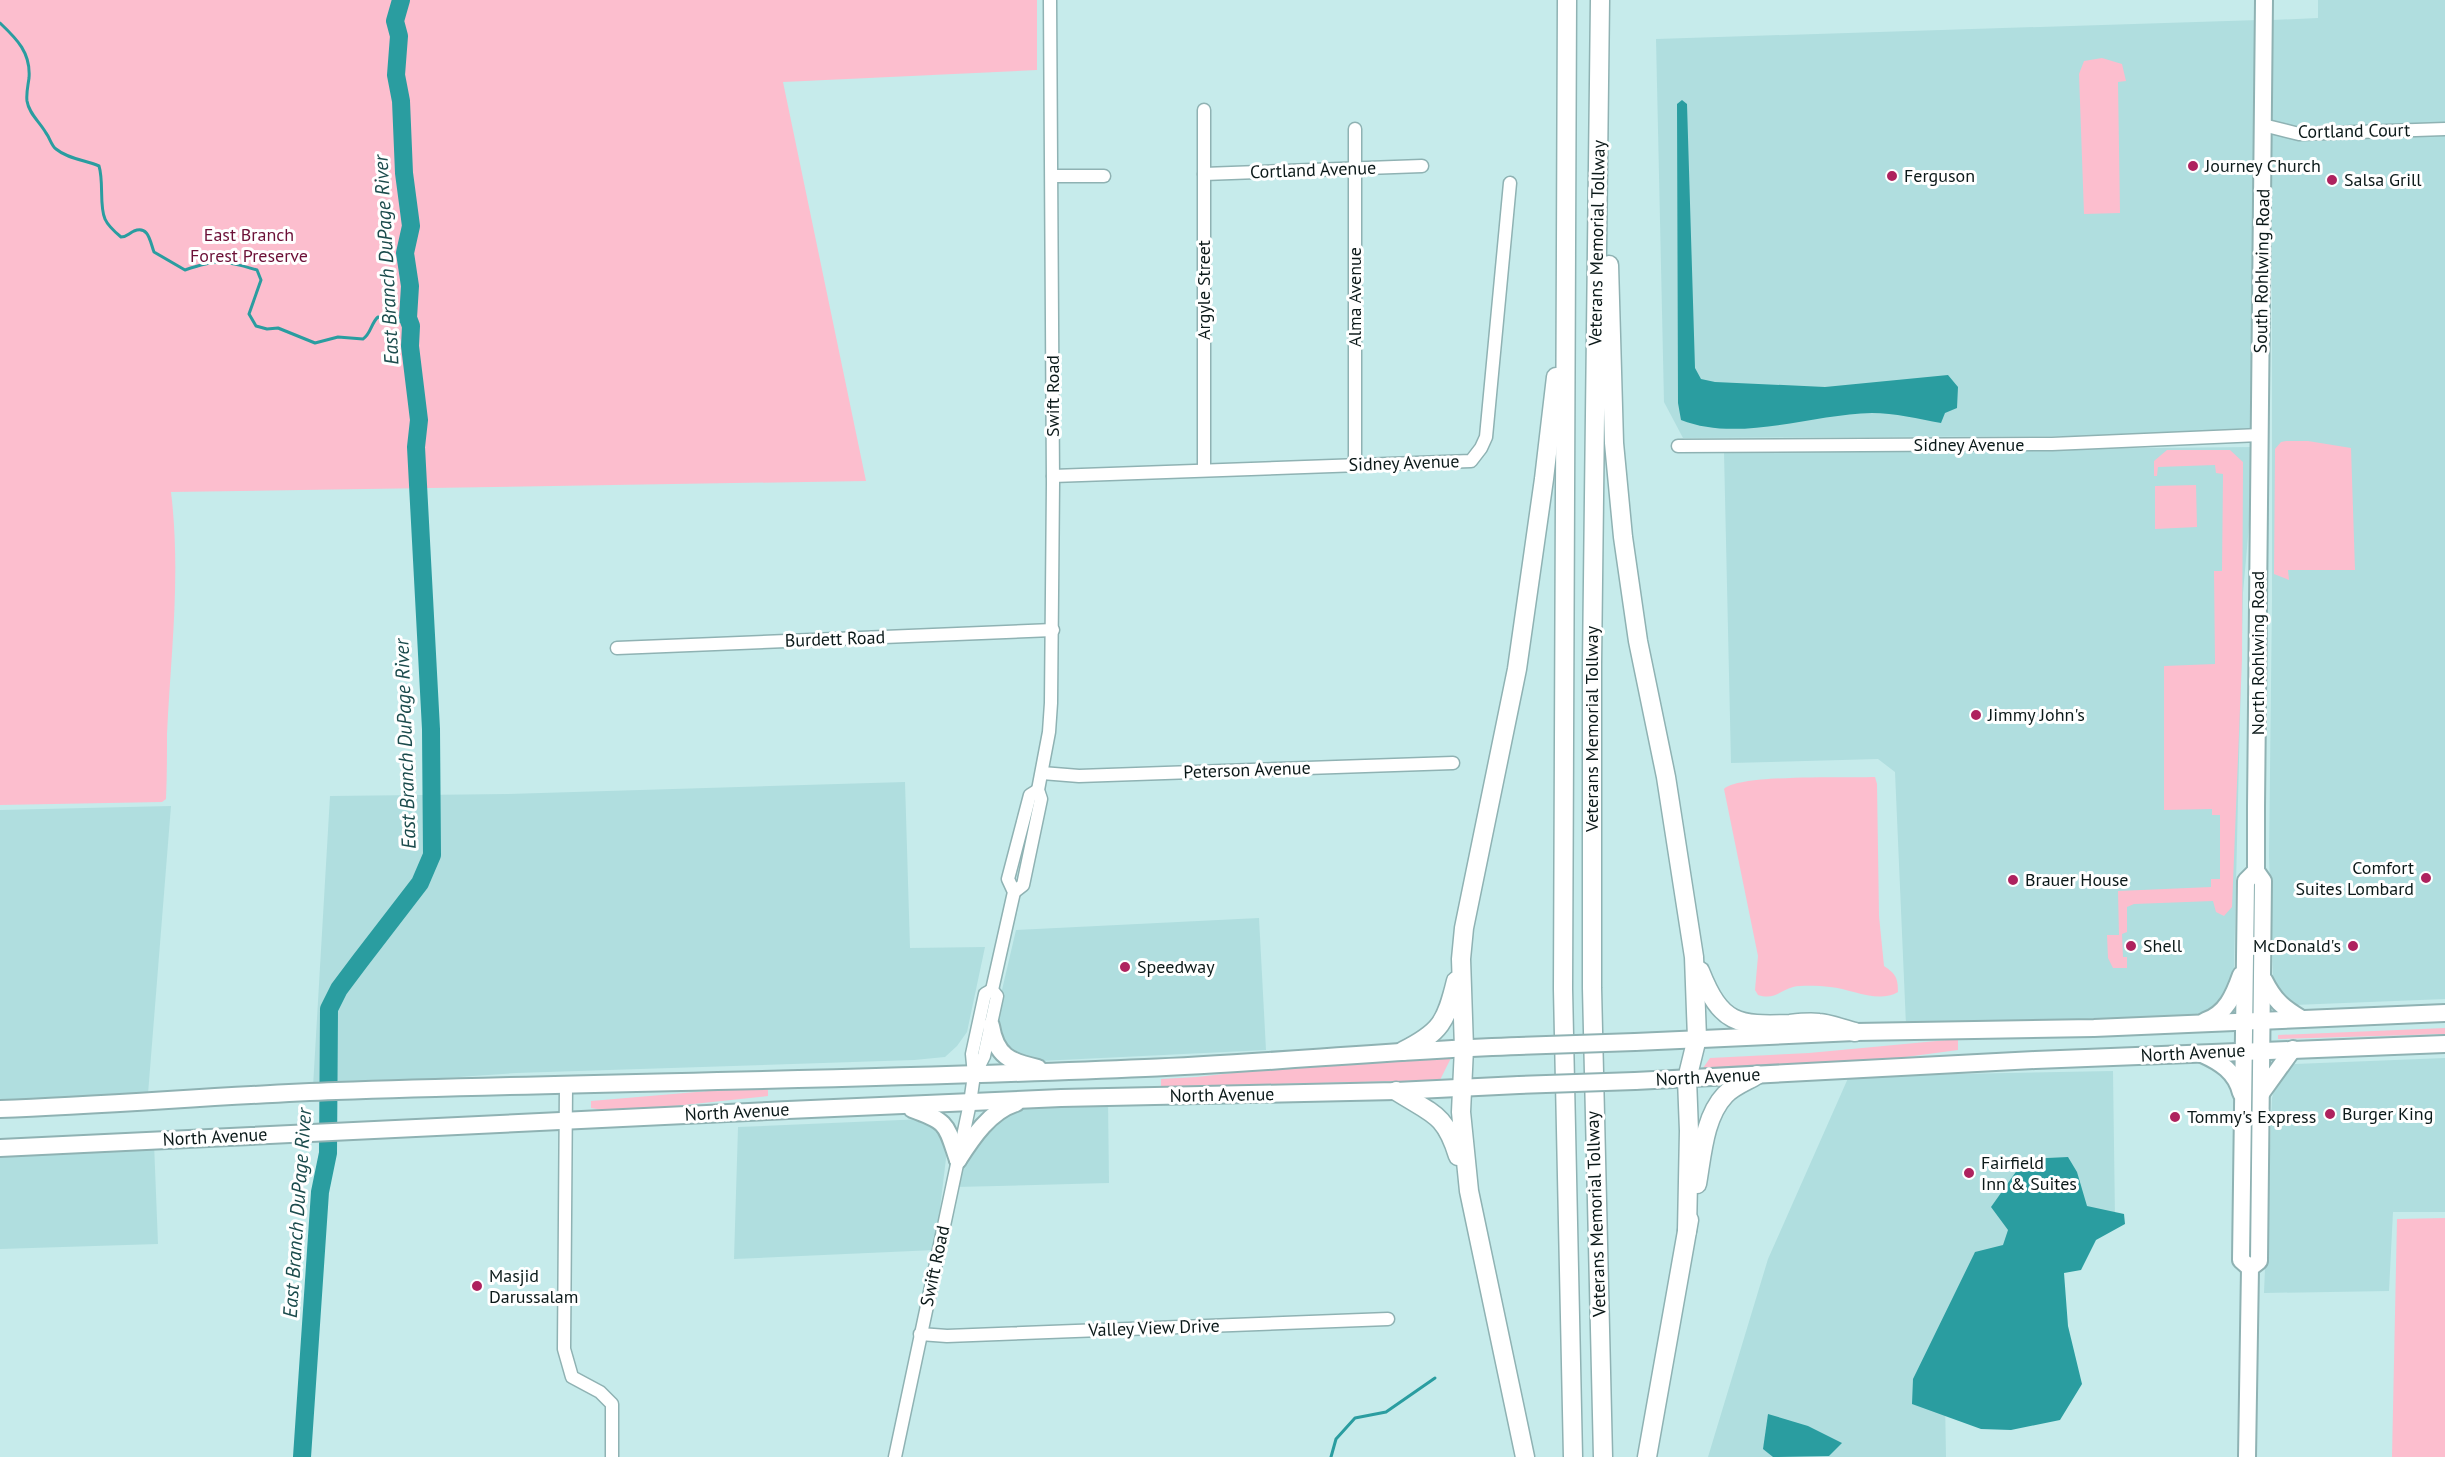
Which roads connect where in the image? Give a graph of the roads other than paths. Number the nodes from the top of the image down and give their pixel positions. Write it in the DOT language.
graph roads {
  1 [pos="1050,0"];
  2 [pos="1567,0"];
  3 [pos="1600,0"];
  4 [pos="2265,0"];
  5 [pos="1599,97"];
  6 [pos="1204,110"];
  7 [pos="2263,125"];
  8 [pos="1355,129"];
  9 [pos="2445,129"];
  10 [pos="1422,166"];
  11 [pos="1355,168"];
  12 [pos="1204,174"];
  13 [pos="1052,176"];
  14 [pos="1104,176"];
  15 [pos="1510,183"];
  16 [pos="1567,277"];
  17 [pos="2260,435"];
  18 [pos="1678,446"];
  19 [pos="1354,465"];
  20 [pos="1204,470"];
  21 [pos="1053,476"];
  22 [pos="1053,630"];
  23 [pos="617,648"];
  24 [pos="1453,763"];
  25 [pos="1042,773"];
  26 [pos="2256,871"];
  27 [pos="1694,957"];
  28 [pos="1461,959"];
  29 [pos="2245,960"];
  30 [pos="2262,977"];
  31 [pos="992,990"];
  32 [pos="2445,1013"];
  33 [pos="2302,1019"];
  34 [pos="2262,1021"];
  35 [pos="2244,1022"];
  36 [pos="2199,1024"];
  37 [pos="991,1026"];
  38 [pos="1855,1032"];
  39 [pos="1697,1038"];
  40 [pos="2445,1044"];
  41 [pos="1464,1048"];
  42 [pos="2292,1049"];
  43 [pos="2262,1050"];
  44 [pos="1403,1051"];
  45 [pos="2243,1051"];
  46 [pos="2198,1053"];
  47 [pos="1072,1071"];
  48 [pos="974,1075"];
  49 [pos="1757,1076"];
  50 [pos="1687,1078"];
  51 [pos="566,1086"];
  52 [pos="1463,1088"];
  53 [pos="1396,1091"];
  54 [pos="2262,1092"];
  55 [pos="1024,1100"];
  56 [pos="970,1102"];
  57 [pos="2243,1104"];
  58 [pos="903,1106"];
  59 [pos="0,1109"];
  60 [pos="567,1120"];
  61 [pos="0,1148"];
  62 [pos="958,1160"];
  63 [pos="1469,1191"];
  64 [pos="1687,1231"];
  65 [pos="2250,1268"];
  66 [pos="1388,1319"];
  67 [pos="920,1334"];
  68 [pos="612,1457"];
  69 [pos="895,1457"];
  70 [pos="1525,1457"];
  71 [pos="1573,1457"];
  72 [pos="1603,1457"];
  73 [pos="1647,1457"];
  74 [pos="2247,1457"];
  1 -- 13 [label="street, Swift Road"];
  2 -- 16 [label="highway, Veterans Memorial Tollway"];
  3 -- 5 [label="highway, Veterans Memorial Tollway"];
  4 -- 7 [label="main road, South Rohlwing Road"];
  5 -- 27 [label="highway"];
  5 -- 72 [label="highway, Veterans Memorial Tollway"];
  6 -- 12 [label="street, Argyle Street"];
  7 -- 9 [label="street, Cortland Court"];
  7 -- 17 [label="main road, South Rohlwing Road"];
  8 -- 11 [label="street, Alma Avenue"];
  10 -- 11 [label="street, Cortland Avenue"];
  11 -- 12 [label="street, Cortland Avenue"];
  11 -- 19 [label="street, Alma Avenue"];
  12 -- 20 [label="street, Argyle Street"];
  13 -- 14 [label="street"];
  13 -- 21 [label="street, Swift Road"];
  15 -- 19 [label="street, Sidney Avenue"];
  16 -- 28 [label="highway"];
  16 -- 71 [label="highway, Veterans Memorial Tollway"];
  17 -- 18 [label="street, Sidney Avenue"];
  17 -- 26 [label="main road, North Rohlwing Road"];
  19 -- 20 [label="street, Sidney Avenue"];
  20 -- 21 [label="street, Sidney Avenue"];
  21 -- 22 [label="street, Swift Road"];
  22 -- 23 [label="street, Burdett Road"];
  22 -- 25 [label="street, Swift Road"];
  24 -- 25 [label="street, Peterson Avenue"];
  25 -- 31 [label="street, Swift Road"];
  26 -- 29 [label="main road, North Rohlwing Road"];
  26 -- 30 [label="main road, North Rohlwing Road"];
  27 -- 38 [label="highway"];
  27 -- 39 [label="highway"];
  28 -- 41 [label="highway"];
  28 -- 44 [label="highway"];
  29 -- 35 [label="main road, North Rohlwing Road"];
  29 -- 36 [label="main road"];
  30 -- 33 [label="main road"];
  30 -- 34 [label="main road, North Rohlwing Road"];
  31 -- 37 [label="street, Swift Road"];
  31 -- 48 [label="street, Swift Road"];
  32 -- 33 [label="main road, North Avenue"];
  33 -- 34 [label="main road, North Avenue"];
  34 -- 35 [label="main road, North Avenue"];
  34 -- 43 [label="main road"];
  35 -- 36 [label="main road, North Avenue"];
  35 -- 45 [label="main road"];
  36 -- 38 [label="main road, North Avenue"];
  37 -- 47 [label="main road"];
  37 -- 48 [label="street, Swift Road"];
  38 -- 39 [label="main road, North Avenue"];
  39 -- 41 [label="main road, North Avenue, bridge"];
  39 -- 50 [label="highway"];
  40 -- 42 [label="main road, North Avenue"];
  41 -- 44 [label="main road, North Avenue"];
  41 -- 52 [label="highway"];
  42 -- 43 [label="main road, North Avenue"];
  42 -- 54 [label="main road"];
  43 -- 45 [label="main road, North Avenue"];
  43 -- 54 [label="main road"];
  44 -- 47 [label="main road, North Avenue"];
  45 -- 46 [label="main road, North Avenue"];
  45 -- 57 [label="main road"];
  46 -- 49 [label="main road, North Avenue"];
  46 -- 57 [label="main road"];
  47 -- 48 [label="main road, North Avenue"];
  48 -- 51 [label="main road, North Avenue"];
  48 -- 56 [label="street, Swift Road"];
  49 -- 50 [label="main road, North Avenue"];
  49 -- 64 [label="highway"];
  50 -- 52 [label="main road, North Avenue, bridge"];
  50 -- 64 [label="highway"];
  51 -- 59 [label="main road, North Avenue"];
  51 -- 60 [label="street"];
  52 -- 53 [label="main road, North Avenue"];
  52 -- 63 [label="highway"];
  53 -- 55 [label="main road, North Avenue"];
  53 -- 63 [label="highway"];
  54 -- 65 [label="main road"];
  55 -- 56 [label="main road, North Avenue"];
  55 -- 62 [label="main road"];
  56 -- 58 [label="main road, North Avenue"];
  56 -- 62 [label="street, Swift Road"];
  57 -- 65 [label="main road"];
  58 -- 60 [label="main road, North Avenue"];
  58 -- 62 [label="main road"];
  60 -- 61 [label="main road, North Avenue"];
  60 -- 68 [label="street"];
  62 -- 67 [label="street, Swift Road"];
  63 -- 70 [label="highway"];
  64 -- 73 [label="highway"];
  65 -- 74 [label="main road"];
  66 -- 67 [label="street, Valley View Drive"];
  67 -- 69 [label="street, Swift Road"];
}
